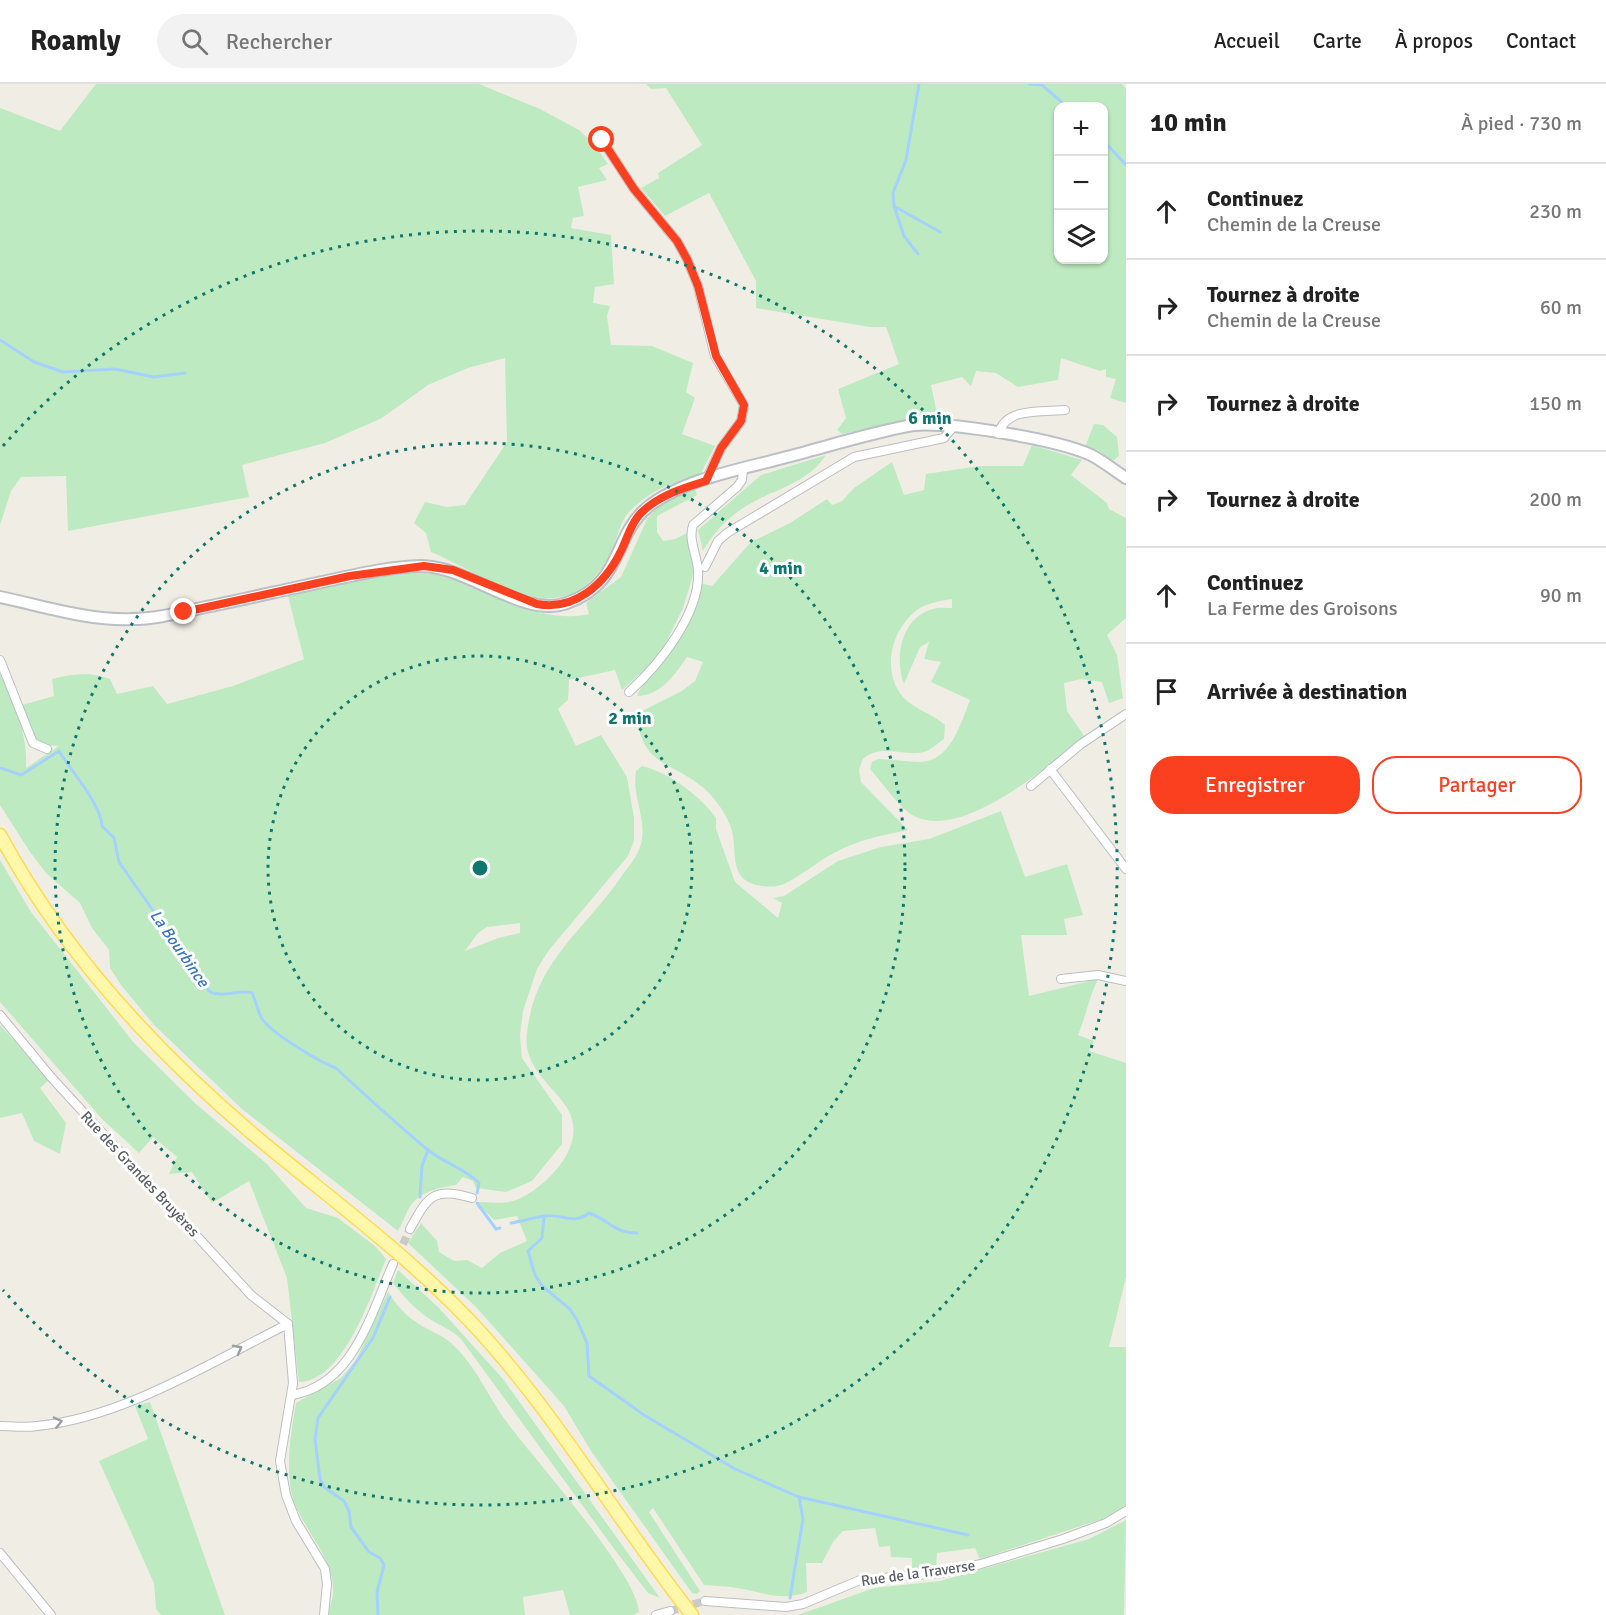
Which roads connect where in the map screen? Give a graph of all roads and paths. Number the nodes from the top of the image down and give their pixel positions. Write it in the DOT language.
graph roads {
  1 [pos="602,140"];
  2 [pos="1065,410"];
  3 [pos="954,426"];
  4 [pos="999,434"];
  5 [pos="743,469"];
  6 [pos="1126,478"];
  7 [pos="706,481"];
  8 [pos="705,567"];
  9 [pos="0,597"];
  10 [pos="0,660"];
  11 [pos="629,692"];
  12 [pos="1126,714"];
  13 [pos="47,749"];
  14 [pos="1050,769"];
  15 [pos="1031,786"];
  16 [pos="0,835"];
  17 [pos="1126,869"];
  18 [pos="1061,979"];
  19 [pos="1126,981"];
  20 [pos="0,1015"];
  21 [pos="472,1198"];
  22 [pos="410,1229"];
  23 [pos="393,1264"];
  24 [pos="288,1324"];
  25 [pos="292,1395"];
  26 [pos="0,1426"];
  27 [pos="1126,1511"];
  28 [pos="0,1553"];
  29 [pos="705,1601"];
  30 [pos="670,1611"];
  31 [pos="51,1615"];
  32 [pos="324,1615"];
  33 [pos="656,1615"];
  34 [pos="692,1615"];
  1 -- 7 [label="street"];
  2 -- 4 [label="street"];
  3 -- 4 [label="main road"];
  3 -- 5 [label="main road"];
  3 -- 8 [label="street"];
  4 -- 6 [label="main road"];
  5 -- 7 [label="main road"];
  5 -- 11 [label="street"];
  7 -- 9 [label="main road"];
  10 -- 13 [label="street"];
  12 -- 14 [label="street"];
  14 -- 15 [label="street"];
  14 -- 17 [label="street"];
  16 -- 34 [label="main road"];
  18 -- 19 [label="street"];
  20 -- 24 [label="street, Rue des Grandes Bruyères"];
  21 -- 22 [label="street"];
  23 -- 25 [label="street"];
  24 -- 25 [label="street"];
  26 -- 24 [label="street, one-way"];
  25 -- 32 [label="street"];
  27 -- 29 [label="street, Rue de la Traverse"];
  28 -- 31 [label="street"];
  30 -- 33 [label="street"];
}
